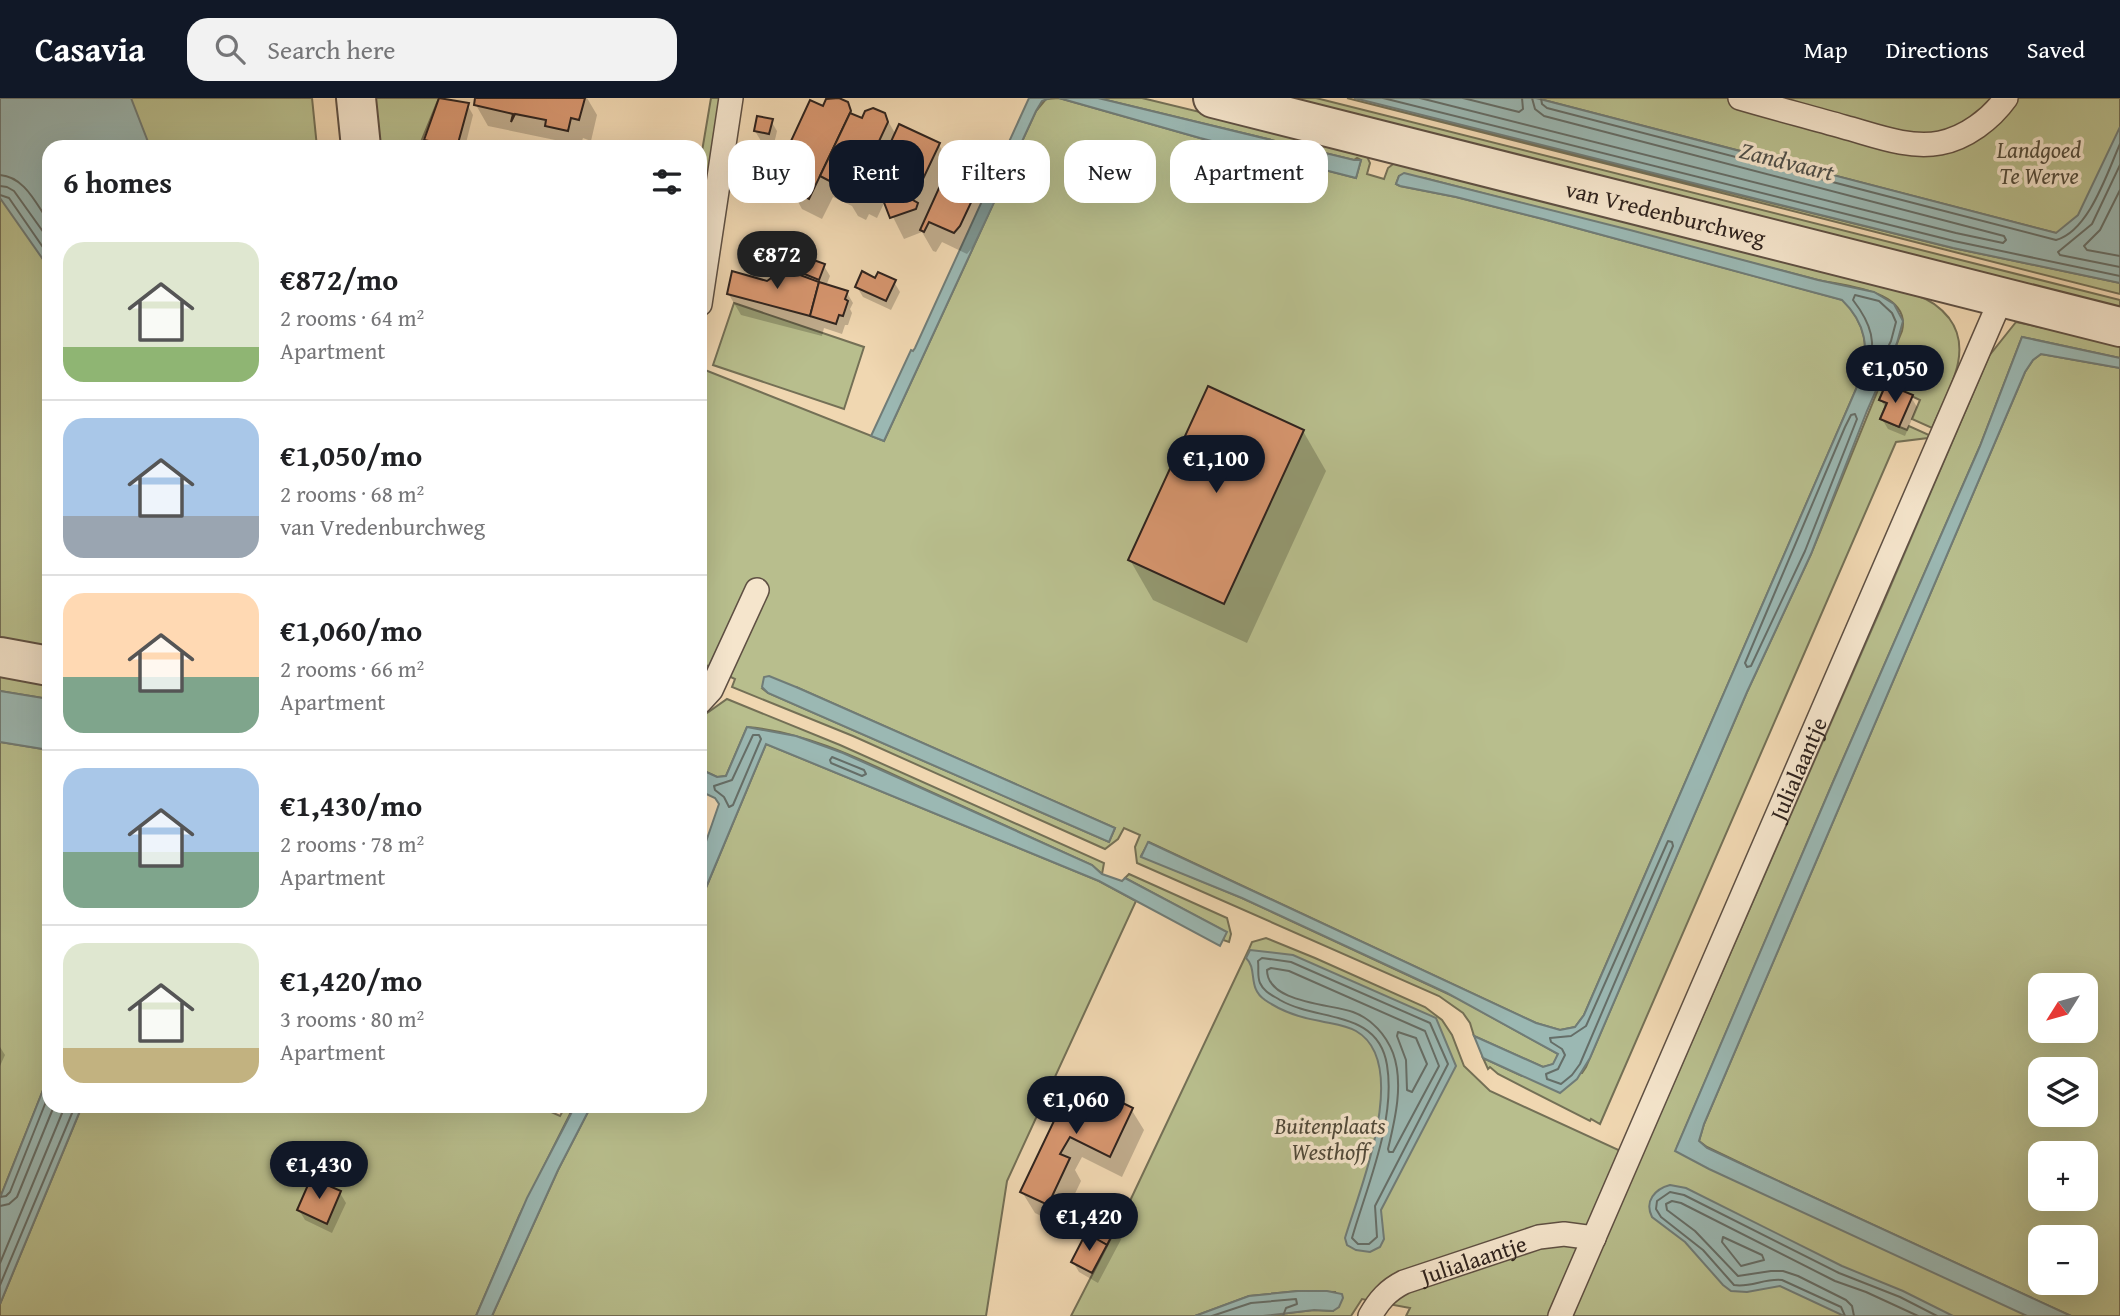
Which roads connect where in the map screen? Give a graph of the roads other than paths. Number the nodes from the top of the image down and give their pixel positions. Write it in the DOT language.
graph roads {
  1 [pos="356,98"];
  2 [pos="731,98"];
  3 [pos="1213,98"];
  4 [pos="1740,98"];
  5 [pos="2006,98"];
  6 [pos="360,140"];
  7 [pos="707,257"];
  8 [pos="2001,299"];
  9 [pos="2120,327"];
  10 [pos="757,590"];
  11 [pos="0,657"];
  12 [pos="42,665"];
  13 [pos="707,695"];
  14 [pos="1594,1238"];
  15 [pos="1370,1316"];
  16 [pos="1560,1316"];
  1 -- 6 [label="street"];
  2 -- 7 [label="lane"];
  3 -- 8 [label="street, van Vredenburchweg"];
  4 -- 5 [label="lane"];
  8 -- 9 [label="street, van Vredenburchweg"];
  8 -- 14 [label="lane, Julialaantje"];
  10 -- 13 [label="lane"];
  11 -- 12 [label="street"];
  14 -- 15 [label="lane, Julialaantje"];
  14 -- 16 [label="lane, Julialaantje"];
}
